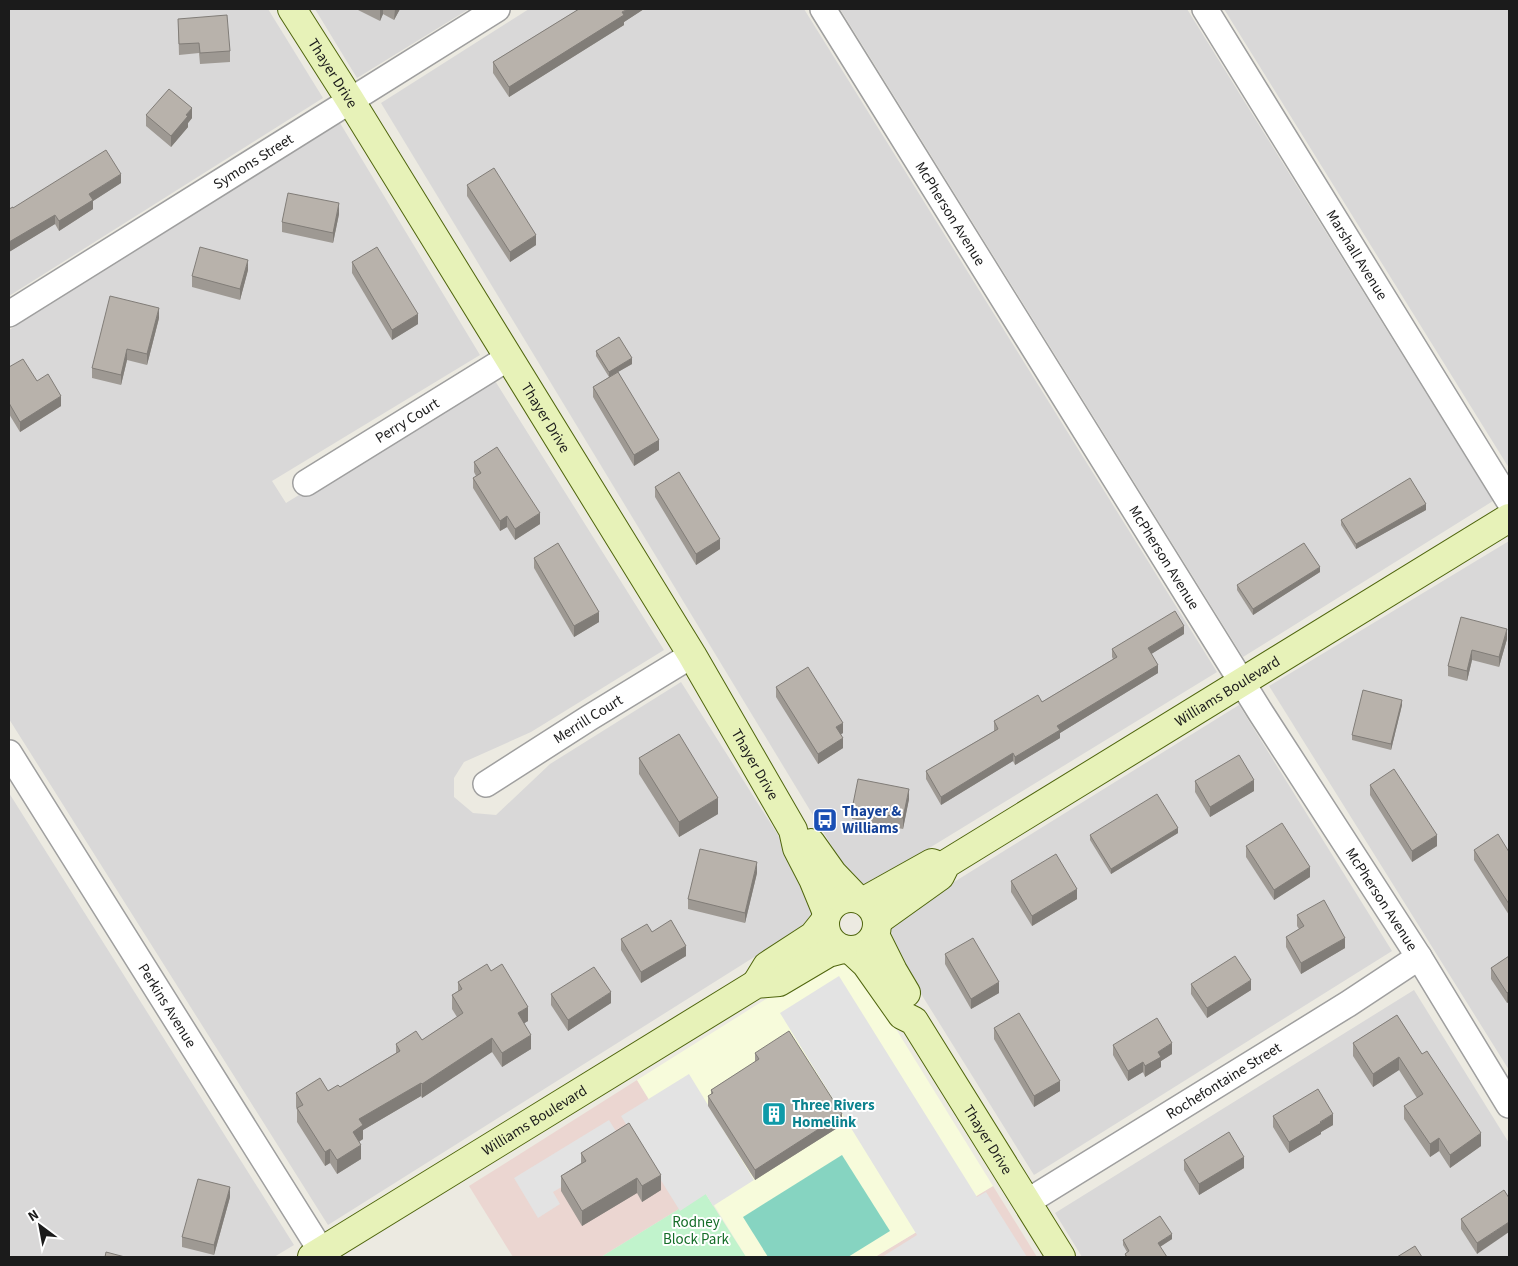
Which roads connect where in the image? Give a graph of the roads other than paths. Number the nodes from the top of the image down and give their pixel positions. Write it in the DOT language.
graph roads {
  1 [pos="292,9"];
  2 [pos="497,9"];
  3 [pos="823,9"];
  4 [pos="1205,9"];
  5 [pos="350,100"];
  6 [pos="9,314"];
  7 [pos="508,358"];
  8 [pos="306,483"];
  9 [pos="1509,501"];
  10 [pos="1509,518"];
  11 [pos="692,655"];
  12 [pos="1242,682"];
  13 [pos="9,752"];
  14 [pos="486,784"];
  15 [pos="794,830"];
  16 [pos="868,914"];
  17 [pos="826,917"];
  18 [pos="847,949"];
  19 [pos="1418,957"];
  20 [pos="756,984"];
  21 [pos="914,1021"];
  22 [pos="1509,1105"];
  23 [pos="1027,1202"];
  24 [pos="320,1255"];
  25 [pos="1061,1257"];
  1 -- 5 [label="street, Thayer Drive"];
  2 -- 5 [label="street, Symons Street"];
  3 -- 12 [label="street, McPherson Avenue"];
  4 -- 9 [label="street, Marshall Avenue"];
  5 -- 6 [label="street, Symons Street"];
  5 -- 7 [label="street, Thayer Drive"];
  7 -- 8 [label="street, Perry Court"];
  7 -- 11 [label="street, Thayer Drive"];
  10 -- 12 [label="street, Williams Boulevard"];
  11 -- 14 [label="street, Merrill Court"];
  11 -- 15 [label="street, Thayer Drive"];
  12 -- 16 [label="street, Williams Boulevard"];
  12 -- 19 [label="street, McPherson Avenue"];
  13 -- 24 [label="street, Perkins Avenue"];
  15 -- 16 [label="street, Thayer Drive"];
  15 -- 17 [label="street, Thayer Drive"];
  16 -- 17 [label="street"];
  16 -- 18 [label="street"];
  16 -- 21 [label="street, Thayer Drive"];
  17 -- 18 [label="street"];
  17 -- 20 [label="street, Williams Boulevard"];
  18 -- 20 [label="street, Williams Boulevard"];
  18 -- 21 [label="street, Thayer Drive"];
  19 -- 22 [label="street, McPherson Avenue"];
  19 -- 23 [label="street, Rochefontaine Street"];
  20 -- 24 [label="street, Williams Boulevard"];
  21 -- 23 [label="street, Thayer Drive"];
  23 -- 25 [label="street, Thayer Drive"];
}
